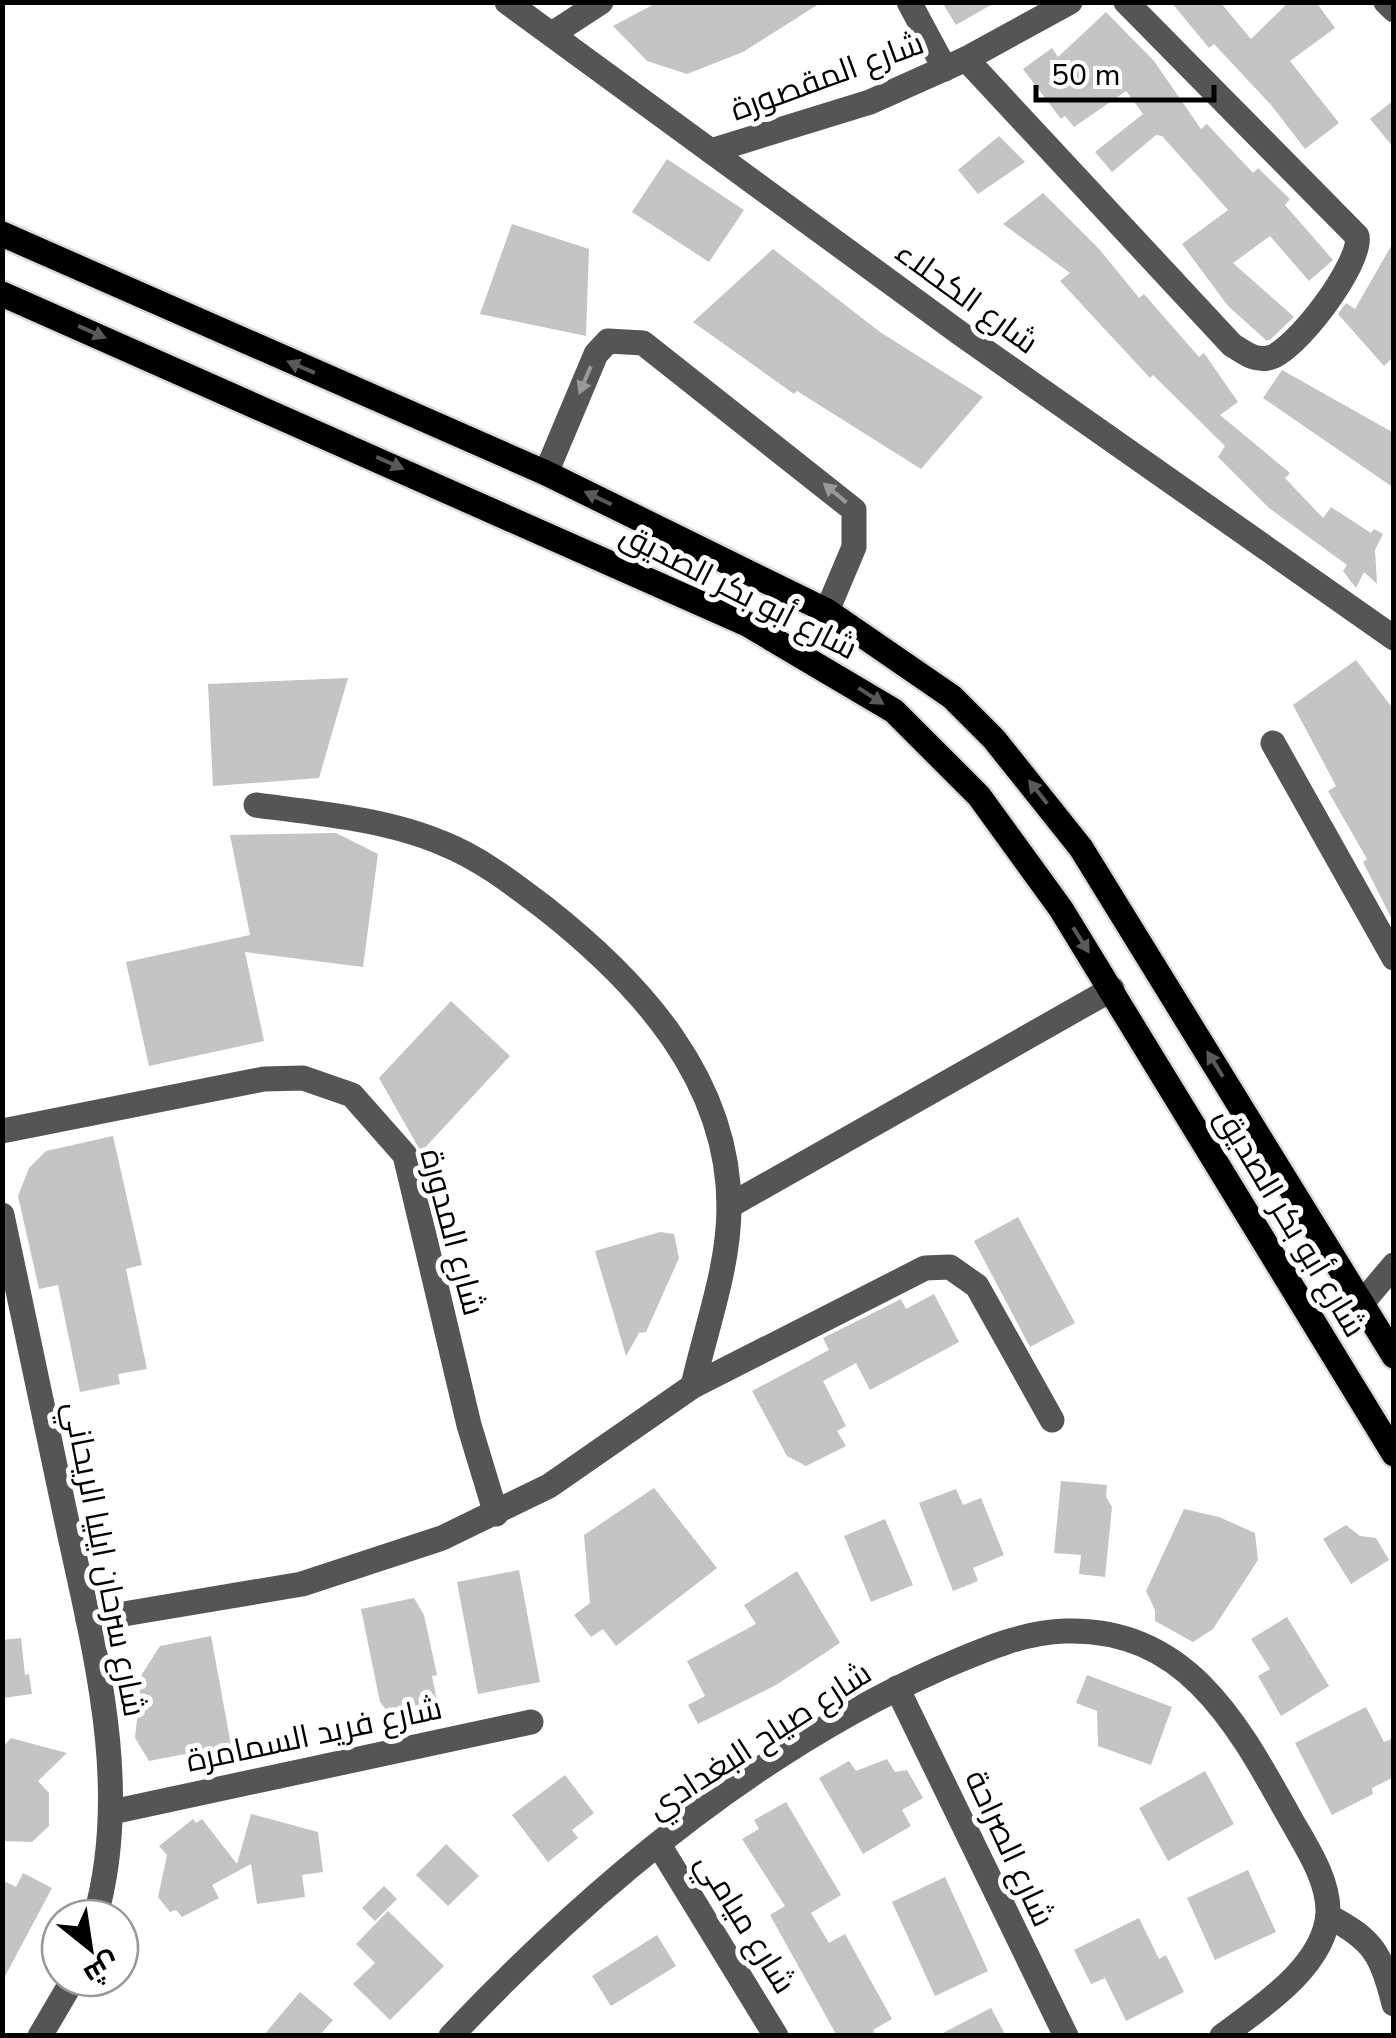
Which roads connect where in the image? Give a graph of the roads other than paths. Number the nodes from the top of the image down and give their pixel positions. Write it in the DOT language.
graph roads {
  1 [pos="507,2"];
  2 [pos="600,2"];
  3 [pos="908,2"];
  4 [pos="1070,2"];
  5 [pos="1126,2"];
  6 [pos="1386,2"];
  7 [pos="1394,10"];
  8 [pos="552,34"];
  9 [pos="955,64"];
  10 [pos="711,151"];
  11 [pos="2,234"];
  12 [pos="2,294"];
  13 [pos="546,473"];
  14 [pos="827,610"];
  15 [pos="1394,638"];
  16 [pos="1273,742"];
  17 [pos="256,805"];
  18 [pos="1392,950"];
  19 [pos="1112,988"];
  20 [pos="2,1131"];
  21 [pos="729,1206"];
  22 [pos="2,1214"];
  23 [pos="1394,1264"];
  24 [pos="1362,1303"];
  25 [pos="1394,1356"];
  26 [pos="692,1386"];
  27 [pos="1052,1420"];
  28 [pos="1394,1454"];
  29 [pos="496,1514"];
  30 [pos="88,1620"];
  31 [pos="897,1688"];
  32 [pos="531,1722"];
  33 [pos="112,1812"];
  34 [pos="659,1845"];
  35 [pos="99,1898"];
  36 [pos="1328,1916"];
  37 [pos="62,1998"];
  38 [pos="1394,2004"];
  39 [pos="40,2036"];
  40 [pos="451,2036"];
  41 [pos="776,2036"];
  42 [pos="1066,2036"];
  43 [pos="1222,2036"];
  1 -- 8 [label="street, شارع الكحلاء"];
  2 -- 8 [label="street"];
  3 -- 9 [label="street"];
  4 -- 9 [label="street, شارع المقصورة"];
  5 -- 9 [label="street"];
  6 -- 7 [label="street"];
  8 -- 10 [label="street, شارع الكحلاء"];
  9 -- 10 [label="street, شارع المقصورة"];
  10 -- 15 [label="street, شارع الكحلاء"];
  13 -- 11 [label="main road, شارع أبو بكر الصديق, one-way"];
  12 -- 19 [label="main road, شارع أبو بكر الصديق, one-way"];
  14 -- 13 [label="main road, شارع أبو بكر الصديق, one-way"];
  14 -- 13 [label="street, one-way"];
  24 -- 14 [label="main road, شارع أبو بكر الصديق, one-way"];
  16 -- 18 [label="street"];
  17 -- 21 [label="street"];
  19 -- 21 [label="street"];
  19 -- 28 [label="main road, شارع أبو بكر الصديق"];
  20 -- 29 [label="street, شارع المدورة"];
  21 -- 26 [label="street"];
  22 -- 30 [label="street, شارع سرحان ايليا الريحاني"];
  23 -- 24 [label="street"];
  24 -- 25 [label="main road, شارع أبو بكر الصديق"];
  26 -- 27 [label="street"];
  26 -- 29 [label="street"];
  29 -- 30 [label="street"];
  30 -- 33 [label="street, شارع سرحان ايليا الريحاني"];
  31 -- 34 [label="street, شارع صياح البغدادي"];
  31 -- 36 [label="street, شارع صياح البغدادي"];
  31 -- 42 [label="street, شارع الصراحة"];
  32 -- 33 [label="street, شارع فريد السمامرة"];
  33 -- 35 [label="street, شارع سرحان ايليا الريحاني"];
  34 -- 40 [label="street, شارع صياح البغدادي"];
  34 -- 41 [label="street, شارع ميامي"];
  36 -- 38 [label="street"];
  36 -- 43 [label="street"];
  37 -- 39 [label="street"];
}
